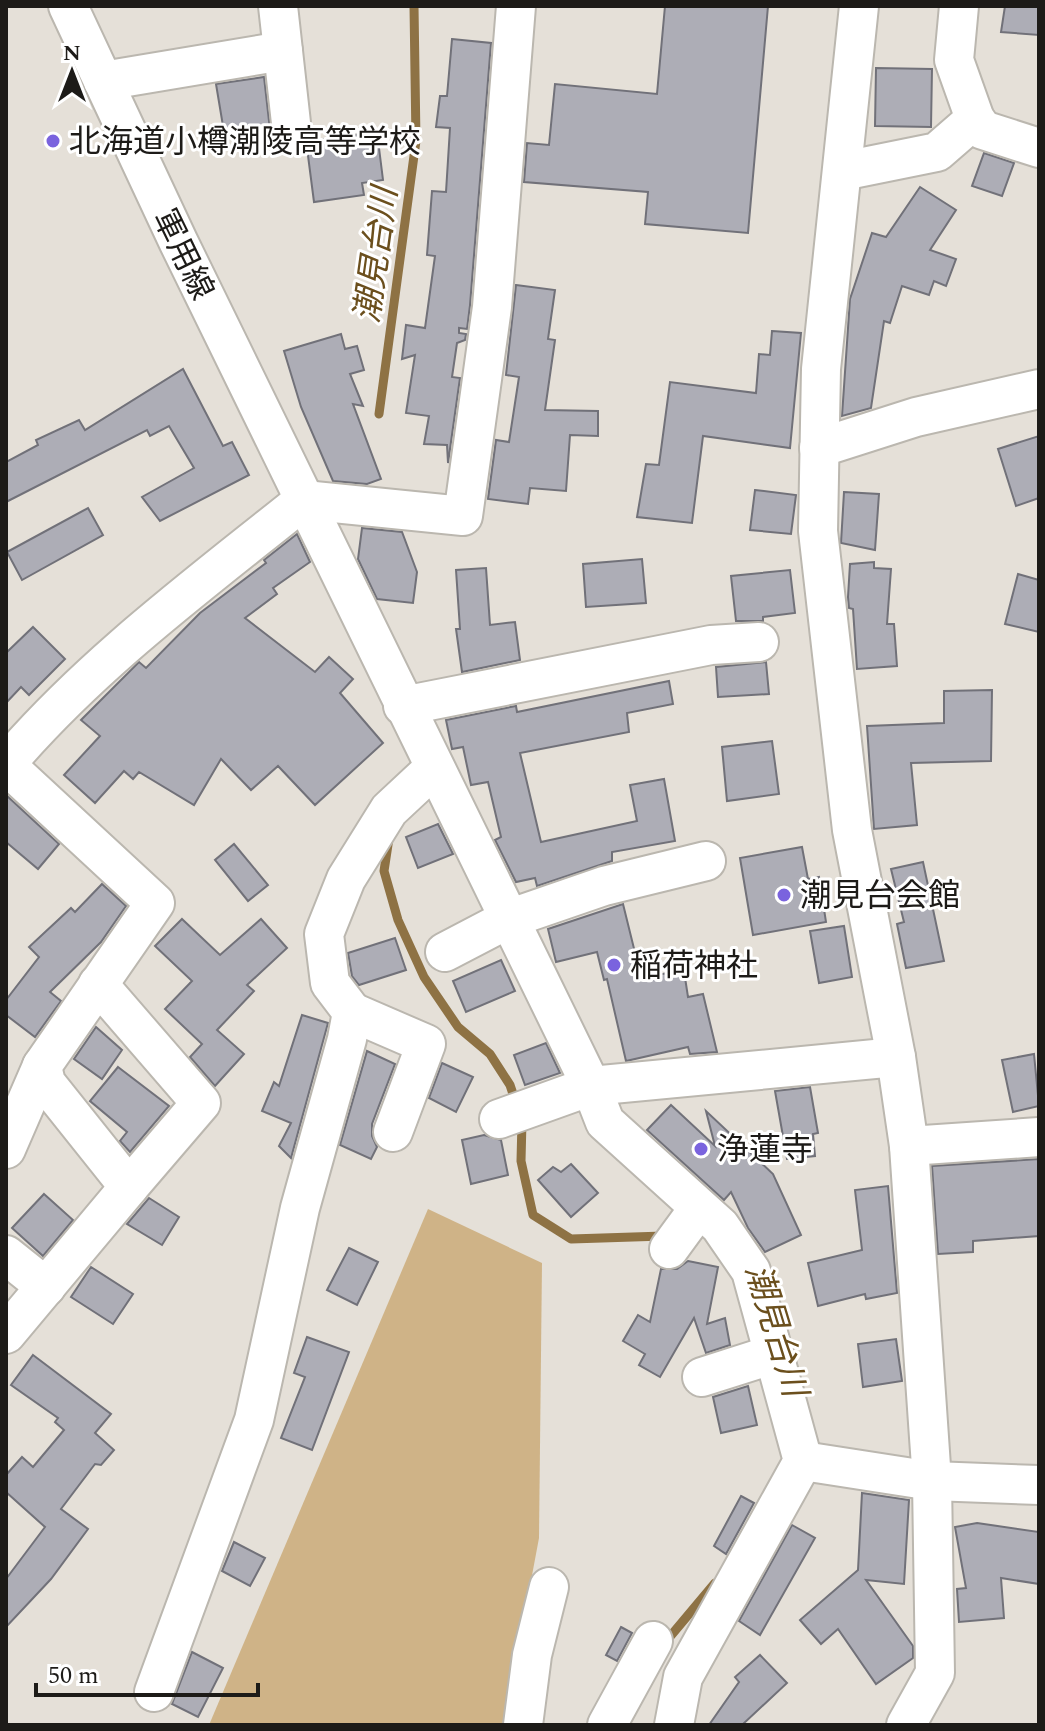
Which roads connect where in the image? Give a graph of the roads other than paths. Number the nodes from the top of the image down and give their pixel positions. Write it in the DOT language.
graph roads {
  1 [pos="68,6"];
  2 [pos="278,6"];
  3 [pos="516,6"];
  4 [pos="859,6"];
  5 [pos="959,6"];
  6 [pos="283,51"];
  7 [pos="103,81"];
  8 [pos="975,119"];
  9 [pos="292,132"];
  10 [pos="1039,148"];
  11 [pos="843,171"];
  12 [pos="1039,389"];
  13 [pos="819,448"];
  14 [pos="304,500"];
  15 [pos="759,642"];
  16 [pos="403,706"];
  17 [pos="6,764"];
  18 [pos="434,768"];
  19 [pos="706,861"];
  20 [pos="508,919"];
  21 [pos="445,952"];
  22 [pos="98,984"];
  23 [pos="352,1012"];
  24 [pos="896,1057"];
  25 [pos="42,1066"];
  26 [pos="591,1086"];
  27 [pos="513,1114"];
  28 [pos="393,1132"];
  29 [pos="1039,1137"];
  30 [pos="909,1146"];
  31 [pos="6,1149"];
  32 [pos="129,1187"];
  33 [pos="6,1255"];
  34 [pos="46,1287"];
  35 [pos="6,1334"];
  36 [pos="766,1357"];
  37 [pos="702,1377"];
  38 [pos="803,1461"];
  39 [pos="932,1481"];
  40 [pos="1039,1485"];
  41 [pos="549,1587"];
  42 [pos="652,1670"];
  43 [pos="154,1692"];
  44 [pos="904,1723"];
  45 [pos="523,1725"];
  46 [pos="607,1725"];
  47 [pos="674,1725"];
  1 -- 7 [label="street, 軍用線"];
  2 -- 6 [label="street"];
  3 -- 14 [label="street"];
  4 -- 11 [label="street"];
  5 -- 8 [label="street"];
  6 -- 7 [label="street"];
  6 -- 9 [label="street"];
  7 -- 14 [label="street, 軍用線"];
  8 -- 10 [label="street"];
  8 -- 11 [label="street"];
  11 -- 13 [label="street"];
  12 -- 13 [label="street"];
  13 -- 24 [label="street"];
  14 -- 16 [label="street, 軍用線"];
  14 -- 17 [label="street"];
  15 -- 16 [label="street"];
  16 -- 18 [label="street, 軍用線"];
  17 -- 22 [label="street"];
  18 -- 20 [label="street, 軍用線"];
  18 -- 23 [label="street"];
  19 -- 20 [label="street"];
  20 -- 21 [label="street"];
  20 -- 26 [label="street, 軍用線"];
  22 -- 25 [label="street"];
  22 -- 32 [label="street"];
  23 -- 28 [label="street"];
  23 -- 43 [label="street"];
  24 -- 26 [label="street"];
  24 -- 30 [label="street"];
  25 -- 31 [label="street"];
  25 -- 32 [label="street"];
  26 -- 27 [label="street"];
  26 -- 36 [label="street, 軍用線"];
  29 -- 30 [label="street"];
  30 -- 39 [label="street"];
  32 -- 34 [label="street"];
  33 -- 34 [label="street"];
  34 -- 35 [label="street"];
  36 -- 37 [label="street"];
  36 -- 38 [label="street, 軍用線"];
  38 -- 39 [label="street"];
  38 -- 42 [label="street"];
  39 -- 40 [label="street"];
  39 -- 44 [label="street"];
  41 -- 45 [label="street"];
  42 -- 46 [label="street"];
  42 -- 47 [label="street"];
}
